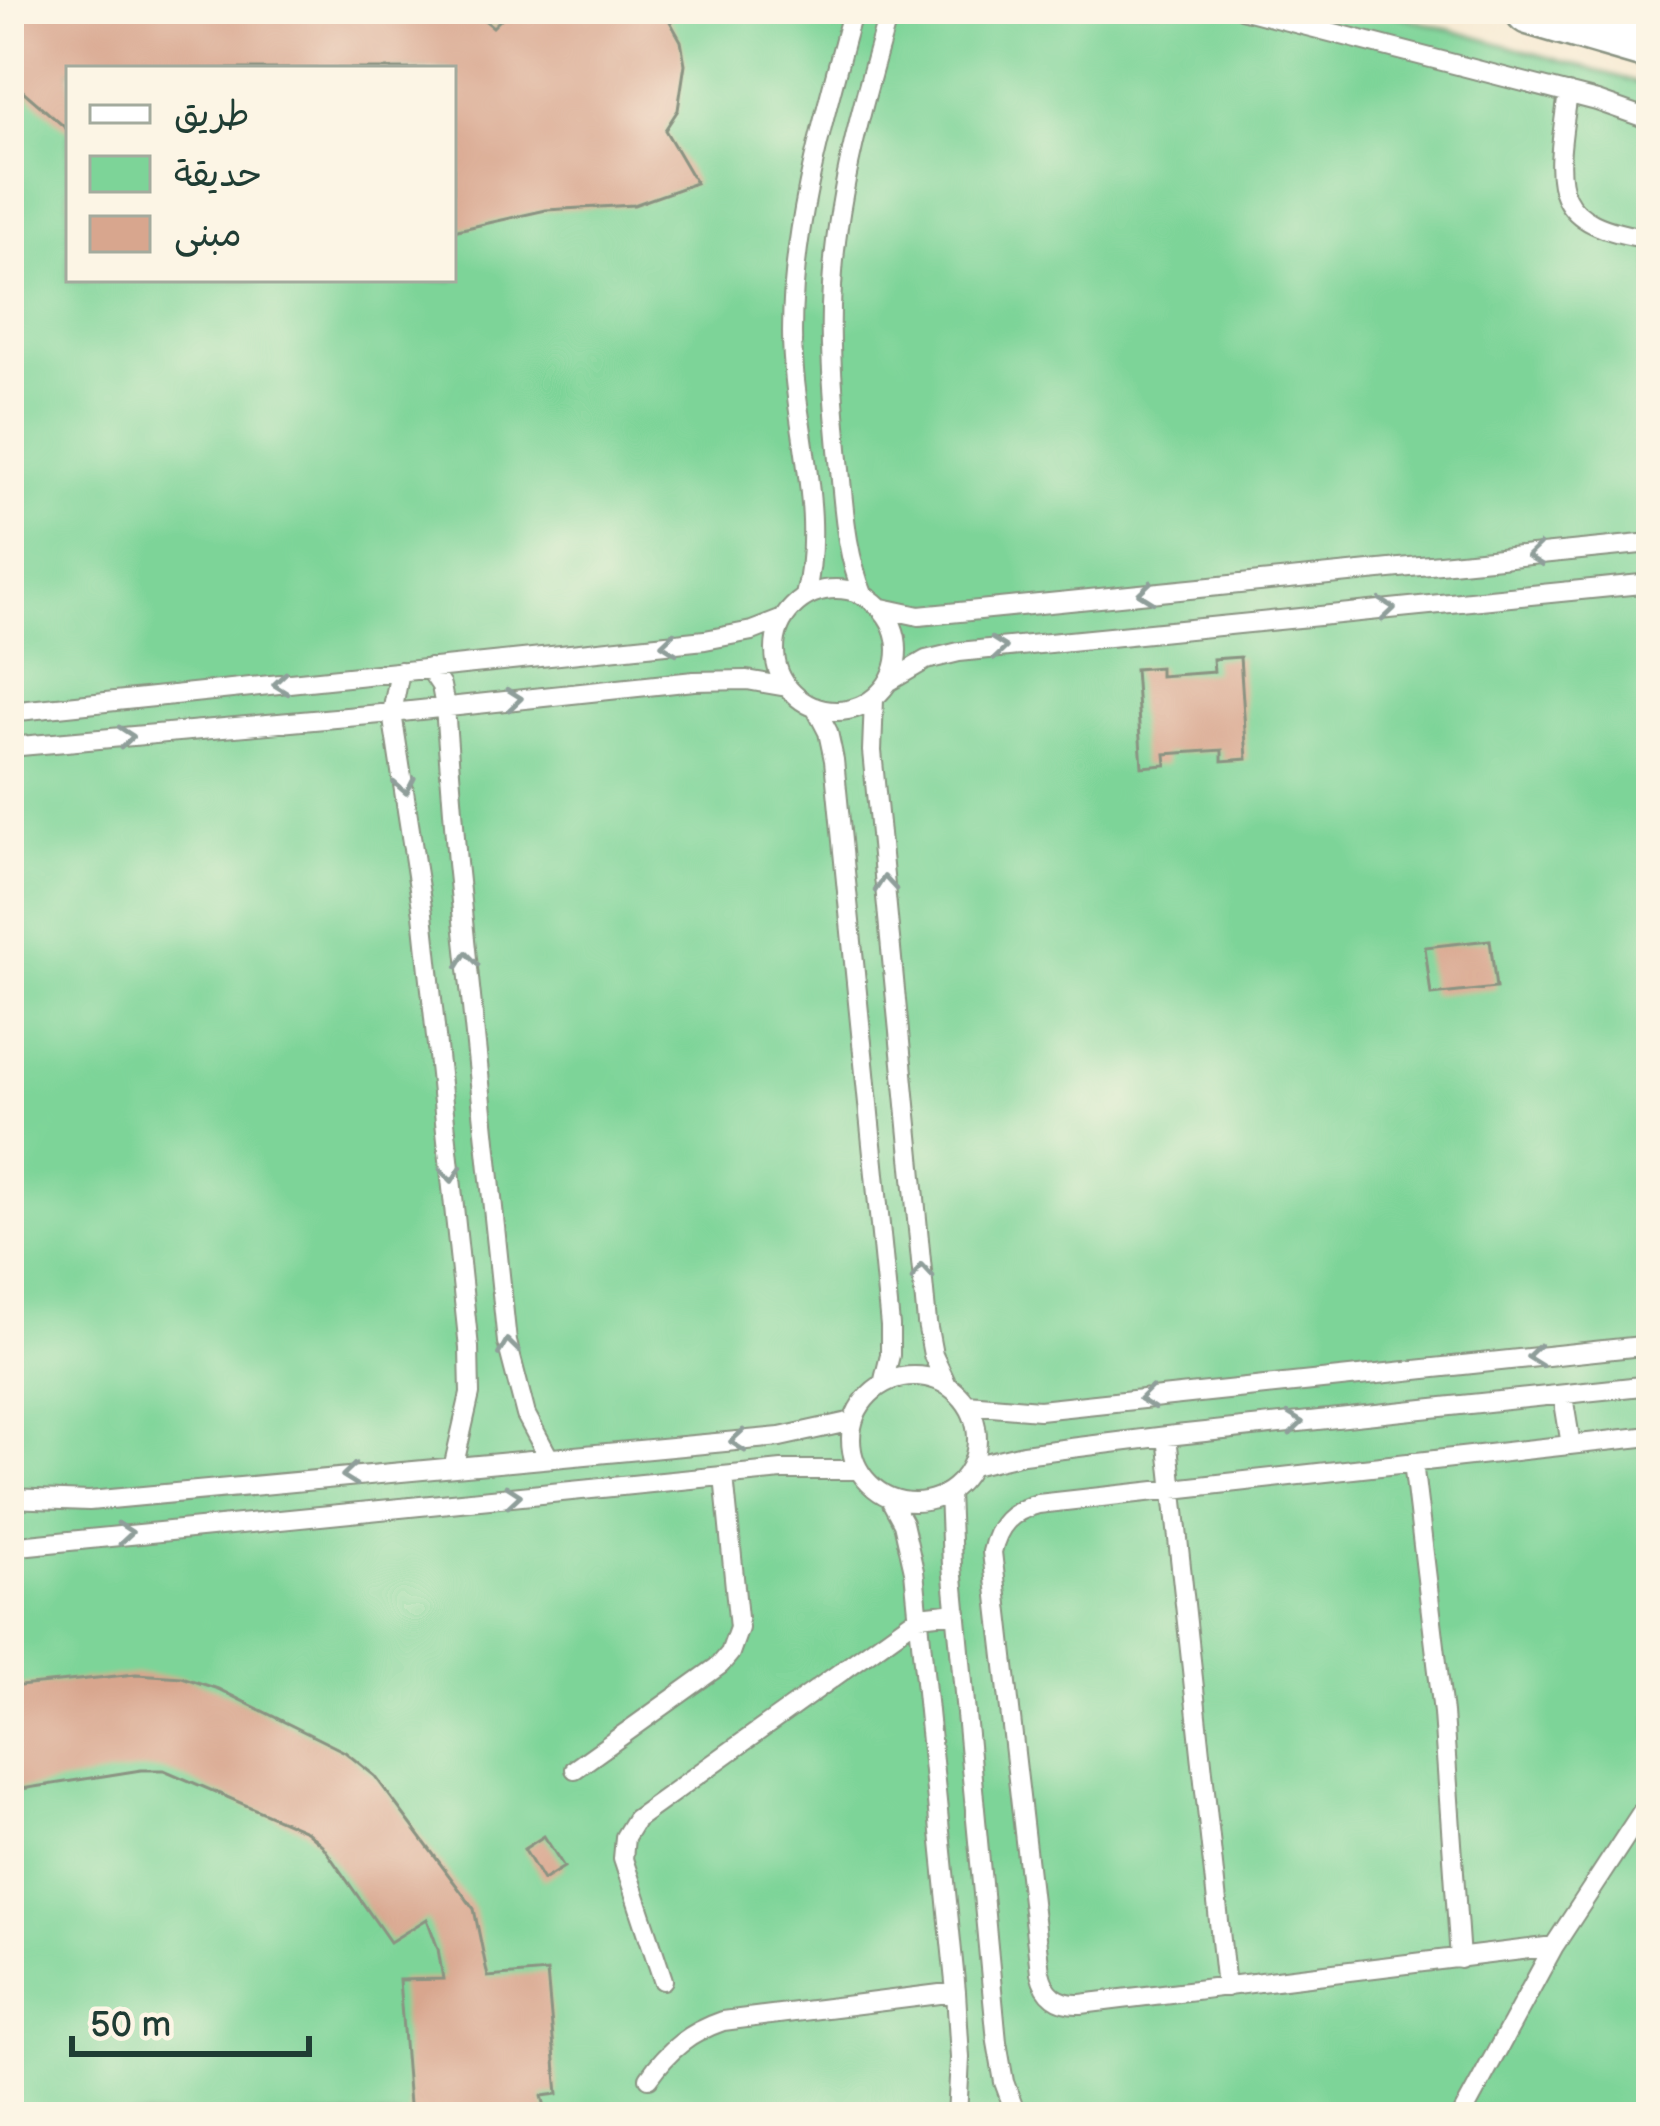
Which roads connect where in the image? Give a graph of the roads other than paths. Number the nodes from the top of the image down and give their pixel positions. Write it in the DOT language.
graph roads {
  1 [pos="853,9"];
  2 [pos="890,9"];
  3 [pos="1241,9"];
  4 [pos="1531,9"];
  5 [pos="1651,44"];
  6 [pos="1568,93"];
  7 [pos="1651,120"];
  8 [pos="1651,239"];
  9 [pos="1651,543"];
  10 [pos="1651,583"];
  11 [pos="862,594"];
  12 [pos="805,596"];
  13 [pos="882,608"];
  14 [pos="783,619"];
  15 [pos="430,668"];
  16 [pos="400,671"];
  17 [pos="890,681"];
  18 [pos="787,687"];
  19 [pos="874,699"];
  20 [pos="446,706"];
  21 [pos="815,707"];
  22 [pos="9,712"];
  23 [pos="392,713"];
  24 [pos="9,747"];
  25 [pos="1651,1345"];
  26 [pos="883,1384"];
  27 [pos="947,1385"];
  28 [pos="1651,1385"];
  29 [pos="1563,1396"];
  30 [pos="967,1404"];
  31 [pos="853,1421"];
  32 [pos="1167,1436"];
  33 [pos="1651,1436"];
  34 [pos="1571,1445"];
  35 [pos="548,1456"];
  36 [pos="1413,1462"];
  37 [pos="454,1464"];
  38 [pos="972,1466"];
  39 [pos="858,1470"];
  40 [pos="724,1476"];
  41 [pos="1173,1490"];
  42 [pos="949,1492"];
  43 [pos="889,1497"];
  44 [pos="9,1498"];
  45 [pos="9,1547"];
  46 [pos="956,1612"];
  47 [pos="919,1616"];
  48 [pos="575,1769"];
  49 [pos="1651,1798"];
  50 [pos="1554,1946"];
  51 [pos="1460,1959"];
  52 [pos="663,1980"];
  53 [pos="1226,1987"];
  54 [pos="956,1992"];
  55 [pos="649,2078"];
  56 [pos="957,2117"];
  57 [pos="1017,2117"];
  58 [pos="1461,2117"];
  1 -- 12 [label="lane"];
  2 -- 11 [label="lane"];
  3 -- 6 [label="lane"];
  4 -- 5 [label="street"];
  6 -- 7 [label="lane"];
  6 -- 8 [label="lane"];
  9 -- 13 [label="lane, one-way"];
  17 -- 10 [label="lane, one-way"];
  11 -- 12 [label="lane"];
  11 -- 13 [label="lane"];
  12 -- 14 [label="lane"];
  13 -- 17 [label="lane"];
  14 -- 15 [label="lane, one-way"];
  14 -- 18 [label="lane"];
  15 -- 16 [label="lane"];
  15 -- 20 [label="lane"];
  16 -- 22 [label="lane, one-way"];
  16 -- 23 [label="lane"];
  17 -- 19 [label="lane"];
  20 -- 18 [label="lane, one-way"];
  18 -- 21 [label="lane"];
  19 -- 21 [label="lane"];
  27 -- 19 [label="lane, one-way"];
  20 -- 23 [label="lane"];
  35 -- 20 [label="lane, one-way"];
  21 -- 26 [label="lane"];
  24 -- 23 [label="lane, one-way"];
  23 -- 37 [label="lane, one-way"];
  25 -- 30 [label="lane, one-way"];
  26 -- 27 [label="lane"];
  26 -- 31 [label="lane"];
  27 -- 30 [label="lane"];
  28 -- 29 [label="lane"];
  32 -- 29 [label="lane, one-way"];
  29 -- 34 [label="lane"];
  30 -- 38 [label="lane"];
  31 -- 35 [label="lane, one-way"];
  31 -- 39 [label="lane"];
  32 -- 38 [label="lane"];
  32 -- 41 [label="lane"];
  33 -- 34 [label="lane"];
  34 -- 36 [label="lane"];
  35 -- 37 [label="lane"];
  36 -- 41 [label="lane"];
  36 -- 51 [label="lane"];
  37 -- 44 [label="lane, one-way"];
  38 -- 42 [label="lane"];
  39 -- 40 [label="lane"];
  39 -- 43 [label="lane"];
  45 -- 40 [label="lane, one-way"];
  40 -- 48 [label="lane"];
  41 -- 53 [label="lane"];
  41 -- 53 [label="lane"];
  42 -- 43 [label="lane"];
  42 -- 46 [label="lane"];
  43 -- 47 [label="lane"];
  46 -- 47 [label="lane"];
  46 -- 57 [label="lane"];
  47 -- 52 [label="lane"];
  47 -- 54 [label="lane"];
  49 -- 50 [label="lane"];
  50 -- 51 [label="lane"];
  50 -- 58 [label="lane"];
  51 -- 53 [label="lane"];
  54 -- 55 [label="lane"];
  54 -- 56 [label="lane"];
}
